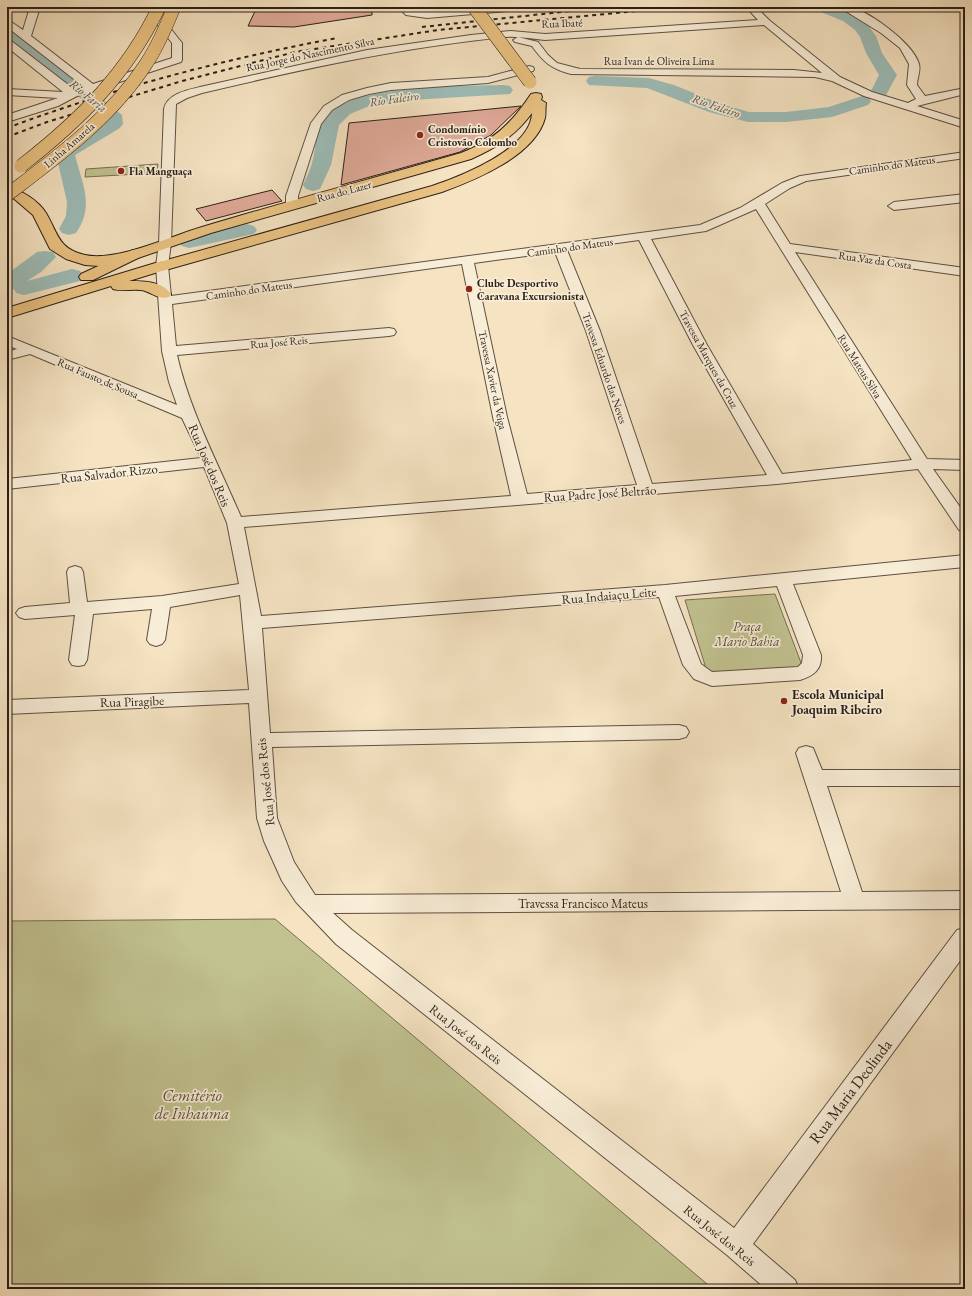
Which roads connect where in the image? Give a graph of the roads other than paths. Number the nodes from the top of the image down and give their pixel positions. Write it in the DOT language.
graph roads {
  1 [pos="36,7"];
  2 [pos="159,7"];
  3 [pos="166,7"];
  4 [pos="174,7"];
  5 [pos="403,7"];
  6 [pos="474,7"];
  7 [pos="520,7"];
  8 [pos="750,7"];
  9 [pos="844,7"];
  10 [pos="501,8"];
  11 [pos="7,22"];
  12 [pos="766,22"];
  13 [pos="26,37"];
  14 [pos="546,37"];
  15 [pos="455,41"];
  16 [pos="7,42"];
  17 [pos="534,44"];
  18 [pos="814,62"];
  19 [pos="529,69"];
  20 [pos="794,73"];
  21 [pos="836,79"];
  22 [pos="965,91"];
  23 [pos="7,92"];
  24 [pos="80,92"];
  25 [pos="536,97"];
  26 [pos="923,100"];
  27 [pos="173,102"];
  28 [pos="906,106"];
  29 [pos="7,119"];
  30 [pos="965,125"];
  31 [pos="965,155"];
  32 [pos="13,172"];
  33 [pos="7,191"];
  34 [pos="7,195"];
  35 [pos="965,198"];
  36 [pos="311,200"];
  37 [pos="758,203"];
  38 [pos="292,205"];
  39 [pos="894,206"];
  40 [pos="337,217"];
  41 [pos="644,237"];
  42 [pos="165,243"];
  43 [pos="785,247"];
  44 [pos="560,248"];
  45 [pos="133,255"];
  46 [pos="196,256"];
  47 [pos="468,260"];
  48 [pos="162,266"];
  49 [pos="965,272"];
  50 [pos="86,289"];
  51 [pos="163,297"];
  52 [pos="7,302"];
  53 [pos="7,313"];
  54 [pos="388,332"];
  55 [pos="7,340"];
  56 [pos="31,350"];
  57 [pos="169,351"];
  58 [pos="7,356"];
  59 [pos="188,415"];
  60 [pos="210,462"];
  61 [pos="922,464"];
  62 [pos="965,465"];
  63 [pos="777,479"];
  64 [pos="7,484"];
  65 [pos="646,489"];
  66 [pos="520,498"];
  67 [pos="235,523"];
  68 [pos="965,526"];
  69 [pos="965,561"];
  70 [pos="75,572"];
  71 [pos="783,580"];
  72 [pos="248,588"];
  73 [pos="665,591"];
  74 [pos="162,602"];
  75 [pos="82,609"];
  76 [pos="25,613"];
  77 [pos="253,623"];
  78 [pos="156,640"];
  79 [pos="78,660"];
  80 [pos="258,696"];
  81 [pos="7,707"];
  82 [pos="679,732"];
  83 [pos="261,740"];
  84 [pos="806,753"];
  85 [pos="814,778"];
  86 [pos="965,778"];
  87 [pos="965,900"];
  88 [pos="855,902"];
  89 [pos="310,904"];
  90 [pos="965,937"];
  91 [pos="736,1246"];
  92 [pos="786,1289"];
  1 -- 13 [label="street"];
  2 -- 32 [label="main road, Linha Amarela, bridge"];
  3 -- 24 [label="street"];
  4 -- 34 [label="main road, Linha Amarela, bridge"];
  5 -- 10 [label="street"];
  6 -- 25 [label="main road, Rua do Lazer, bridge"];
  7 -- 10 [label="street"];
  8 -- 12 [label="street"];
  9 -- 26 [label="street"];
  11 -- 13 [label="street"];
  12 -- 14 [label="street, Rua Ibaté"];
  12 -- 18 [label="street"];
  13 -- 24 [label="street"];
  14 -- 15 [label="street, Rua Ibaté"];
  14 -- 17 [label="street"];
  15 -- 17 [label="street"];
  15 -- 27 [label="street, Rua Jorge do Nascimento Silva"];
  16 -- 24 [label="street"];
  17 -- 20 [label="street, Rua Ivan de Oliveira Lima"];
  18 -- 20 [label="street, Rua Ivan de Oliveira Lima"];
  18 -- 21 [label="street"];
  19 -- 38 [label="street"];
  20 -- 21 [label="street, Rua Ivan de Oliveira Lima"];
  21 -- 28 [label="street"];
  22 -- 26 [label="street"];
  23 -- 24 [label="street"];
  24 -- 29 [label="street"];
  25 -- 36 [label="main road, Rua do Lazer"];
  25 -- 40 [label="main road, Rua do Lazer"];
  26 -- 28 [label="street"];
  27 -- 42 [label="street, Rua José dos Reis"];
  28 -- 30 [label="street"];
  31 -- 37 [label="street, Caminho do Mateus"];
  33 -- 45 [label="main road"];
  35 -- 39 [label="street"];
  36 -- 38 [label="main road, Rua do Lazer"];
  36 -- 40 [label="main road"];
  37 -- 41 [label="street, Caminho do Mateus"];
  37 -- 43 [label="street, Rua Mateus Silva"];
  38 -- 42 [label="main road, Rua do Lazer"];
  40 -- 46 [label="main road, Rua do Lazer"];
  41 -- 44 [label="street, Caminho do Mateus"];
  41 -- 63 [label="street, Travessa Marques da Cruz"];
  42 -- 45 [label="main road, Rua do Lazer"];
  42 -- 46 [label="main road"];
  42 -- 48 [label="street, Rua José dos Reis"];
  43 -- 49 [label="street, Rua Vaz da Costa"];
  43 -- 61 [label="street, Rua Mateus Silva"];
  44 -- 47 [label="street, Caminho do Mateus"];
  44 -- 65 [label="street, Travessa Eduardo das Neves"];
  45 -- 52 [label="main road"];
  46 -- 48 [label="main road, Rua do Lazer"];
  47 -- 51 [label="street, Caminho do Mateus"];
  47 -- 66 [label="street, Travessa Xavier da Veiga"];
  48 -- 50 [label="main road, Rua do Lazer"];
  48 -- 51 [label="street, Rua José dos Reis"];
  50 -- 51 [label="main road"];
  50 -- 53 [label="main road"];
  51 -- 57 [label="street, Rua José dos Reis"];
  54 -- 57 [label="street, Rua José Reis"];
  55 -- 56 [label="street, Rua Fausto de Sousa"];
  56 -- 58 [label="street"];
  56 -- 59 [label="street, Rua Fausto de Sousa"];
  57 -- 59 [label="street, Rua José dos Reis"];
  59 -- 60 [label="street, Rua José dos Reis"];
  60 -- 64 [label="street, Rua Salvador Rizzo"];
  60 -- 67 [label="street, Rua José dos Reis"];
  61 -- 62 [label="street, Rua Padre José Beltrão"];
  61 -- 63 [label="street, Rua Padre José Beltrão"];
  61 -- 68 [label="street, Rua Mateus Silva"];
  63 -- 65 [label="street, Rua Padre José Beltrão"];
  65 -- 66 [label="street, Rua Padre José Beltrão"];
  66 -- 67 [label="street, Rua Padre José Beltrão"];
  67 -- 72 [label="street, Rua José dos Reis"];
  69 -- 71 [label="street, Rua Indaiaçu Leite"];
  70 -- 75 [label="street"];
  71 -- 73 [label="street, Rua Indaiaçu Leite"];
  71 -- 73 [label="street"];
  72 -- 74 [label="street"];
  72 -- 77 [label="street, Rua José dos Reis"];
  73 -- 77 [label="street, Rua Indaiaçu Leite"];
  74 -- 75 [label="street"];
  74 -- 78 [label="street"];
  75 -- 76 [label="street"];
  75 -- 79 [label="street"];
  77 -- 80 [label="street, Rua José dos Reis"];
  80 -- 81 [label="street, Rua Piragibe"];
  80 -- 83 [label="street, Rua José dos Reis"];
  82 -- 83 [label="street"];
  83 -- 89 [label="street, Rua José dos Reis"];
  84 -- 85 [label="street"];
  85 -- 86 [label="street"];
  85 -- 88 [label="street"];
  87 -- 88 [label="street, Travessa Francisco Mateus"];
  88 -- 89 [label="street, Travessa Francisco Mateus"];
  89 -- 91 [label="street, Rua José dos Reis"];
  90 -- 91 [label="street, Rua Maria Deolinda"];
  91 -- 92 [label="street, Rua José dos Reis"];
}
